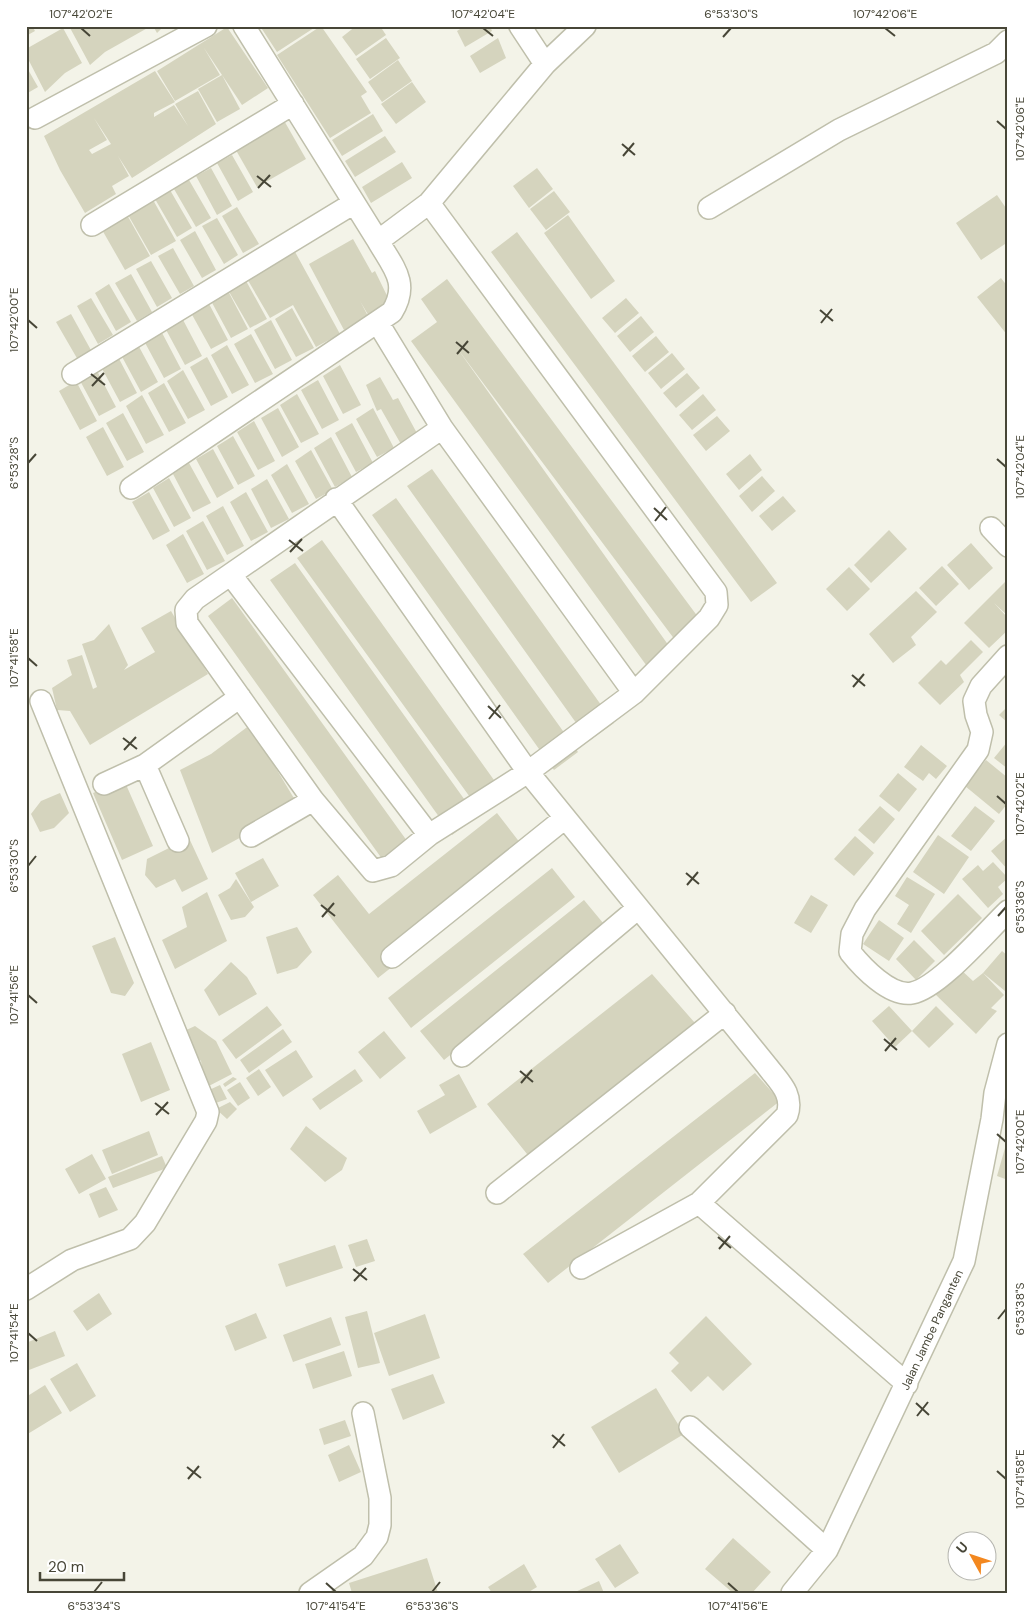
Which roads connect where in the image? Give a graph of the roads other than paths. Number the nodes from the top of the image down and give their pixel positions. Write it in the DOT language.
graph roads {
  1 [pos="206,26"];
  2 [pos="244,26"];
  3 [pos="520,26"];
  4 [pos="585,26"];
  5 [pos="1006,26"];
  6 [pos="1008,30"];
  7 [pos="1008,41"];
  8 [pos="545,64"];
  9 [pos="293,104"];
  10 [pos="35,118"];
  11 [pos="354,203"];
  12 [pos="429,203"];
  13 [pos="709,208"];
  14 [pos="92,225"];
  15 [pos="378,241"];
  16 [pos="378,322"];
  17 [pos="73,374"];
  18 [pos="442,428"];
  19 [pos="131,488"];
  20 [pos="336,499"];
  21 [pos="991,528"];
  22 [pos="1008,546"];
  23 [pos="231,575"];
  24 [pos="1008,656"];
  25 [pos="634,693"];
  26 [pos="240,697"];
  27 [pos="41,701"];
  28 [pos="145,765"];
  29 [pos="528,772"];
  30 [pos="104,784"];
  31 [pos="312,800"];
  32 [pos="565,818"];
  33 [pos="429,835"];
  34 [pos="251,836"];
  35 [pos="178,841"];
  36 [pos="637,909"];
  37 [pos="1008,911"];
  38 [pos="392,957"];
  39 [pos="725,1014"];
  40 [pos="1008,1044"];
  41 [pos="462,1056"];
  42 [pos="1000,1123"];
  43 [pos="497,1193"];
  44 [pos="699,1203"];
  45 [pos="581,1268"];
  46 [pos="26,1289"];
  47 [pos="907,1384"];
  48 [pos="363,1413"];
  49 [pos="690,1427"];
  50 [pos="827,1550"];
  51 [pos="310,1593"];
  52 [pos="792,1593"];
  1 -- 10 [label="street"];
  2 -- 9 [label="street"];
  3 -- 8 [label="street"];
  4 -- 8 [label="street"];
  5 -- 6 [label="street"];
  7 -- 13 [label="street"];
  8 -- 12 [label="street"];
  9 -- 11 [label="street"];
  9 -- 14 [label="street"];
  11 -- 15 [label="street"];
  11 -- 17 [label="street"];
  12 -- 15 [label="street"];
  12 -- 25 [label="street"];
  15 -- 16 [label="street"];
  16 -- 18 [label="street"];
  16 -- 19 [label="street"];
  18 -- 20 [label="street"];
  18 -- 25 [label="street"];
  20 -- 23 [label="street"];
  20 -- 29 [label="street"];
  21 -- 22 [label="street"];
  23 -- 26 [label="street"];
  23 -- 33 [label="street"];
  24 -- 37 [label="street"];
  25 -- 29 [label="street"];
  26 -- 28 [label="street"];
  26 -- 31 [label="street"];
  27 -- 46 [label="street"];
  28 -- 30 [label="street"];
  28 -- 35 [label="street"];
  29 -- 32 [label="street"];
  29 -- 33 [label="street"];
  31 -- 33 [label="street"];
  31 -- 34 [label="street"];
  32 -- 36 [label="street"];
  32 -- 38 [label="street"];
  36 -- 39 [label="street"];
  36 -- 41 [label="street"];
  39 -- 43 [label="street"];
  39 -- 44 [label="street"];
  40 -- 42 [label="street, Jalan Jambe Panganten"];
  42 -- 47 [label="street, Jalan Jambe Panganten"];
  44 -- 45 [label="street"];
  44 -- 47 [label="street"];
  47 -- 50 [label="street, Jalan Jambe Panganten"];
  48 -- 51 [label="street"];
  49 -- 50 [label="street"];
  50 -- 52 [label="street, Jalan Jambe Panganten"];
}
